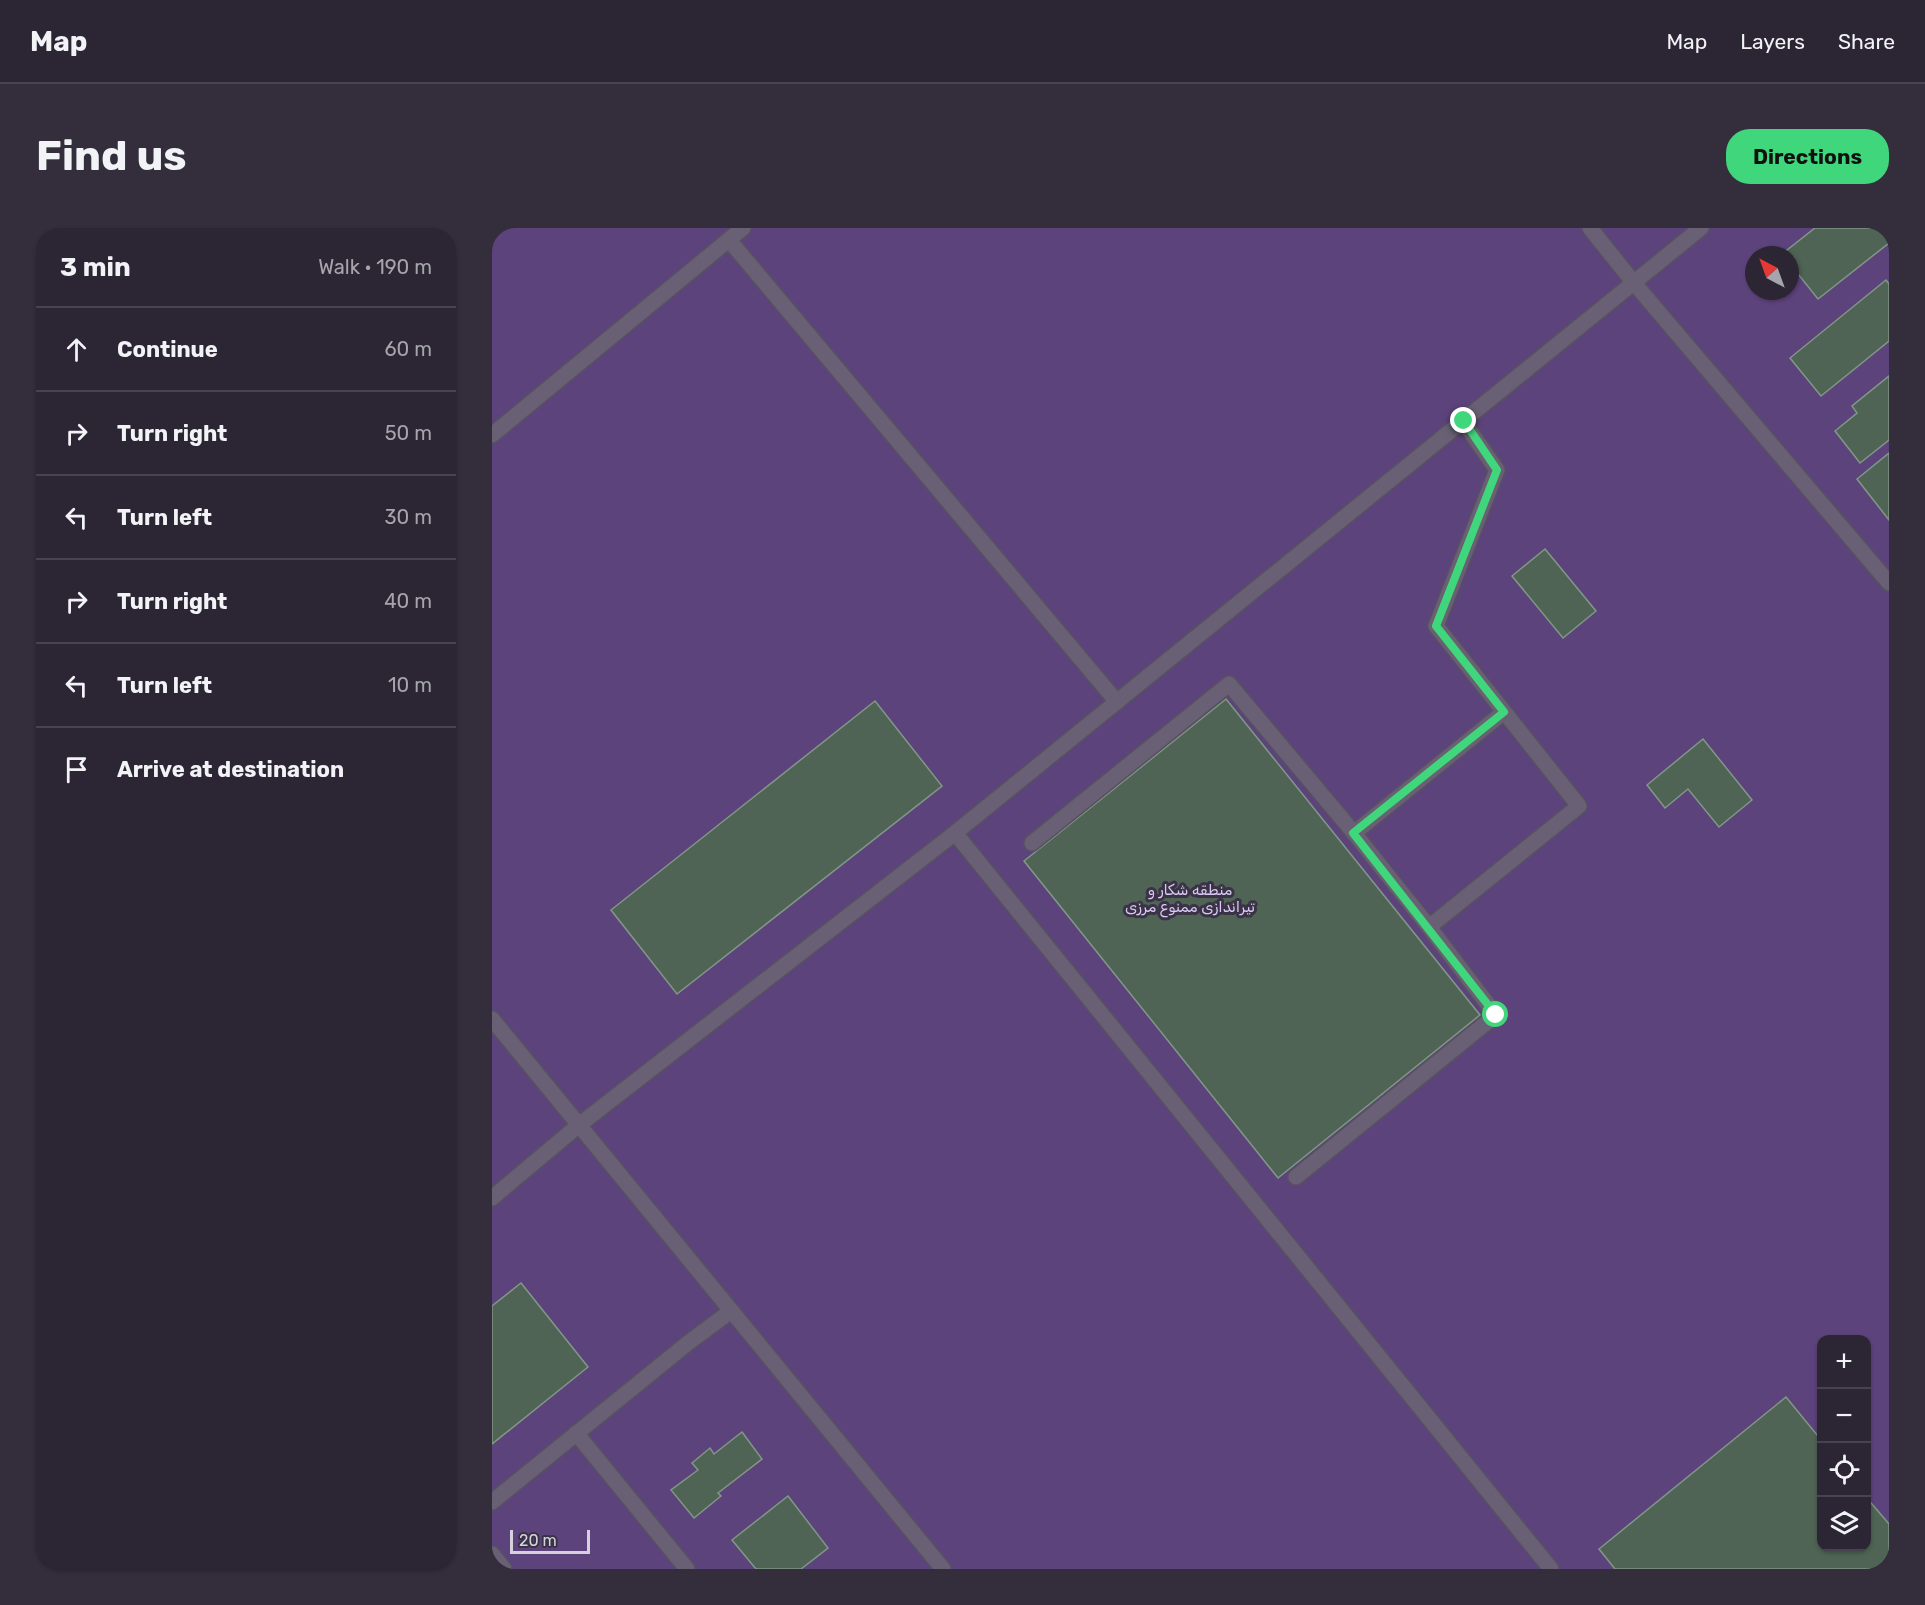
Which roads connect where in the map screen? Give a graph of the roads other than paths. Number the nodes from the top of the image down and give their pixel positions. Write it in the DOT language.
graph roads {
  1 [pos="743,228"];
  2 [pos="1590,228"];
  3 [pos="1701,228"];
  4 [pos="729,240"];
  5 [pos="1634,283"];
  6 [pos="1464,421"];
  7 [pos="492,435"];
  8 [pos="1889,558"];
  9 [pos="1876,568"];
  10 [pos="1889,583"];
  11 [pos="1117,702"];
  12 [pos="1504,712"];
  13 [pos="955,833"];
  14 [pos="1353,833"];
  15 [pos="1032,843"];
  16 [pos="1429,927"];
  17 [pos="492,1019"];
  18 [pos="579,1125"];
  19 [pos="1296,1177"];
  20 [pos="492,1198"];
  21 [pos="731,1311"];
  22 [pos="576,1433"];
  23 [pos="492,1502"];
  24 [pos="492,1554"];
  25 [pos="504,1569"];
  26 [pos="687,1569"];
  27 [pos="943,1569"];
  28 [pos="1551,1569"];
  1 -- 4 [label="lane"];
  2 -- 5 [label="lane"];
  3 -- 5 [label="lane"];
  4 -- 7 [label="lane"];
  4 -- 11 [label="lane"];
  5 -- 6 [label="lane"];
  5 -- 9 [label="lane"];
  6 -- 11 [label="lane"];
  6 -- 12 [label="lane"];
  8 -- 9 [label="lane"];
  9 -- 10 [label="lane"];
  11 -- 13 [label="lane"];
  12 -- 14 [label="lane"];
  12 -- 16 [label="lane"];
  13 -- 18 [label="lane"];
  13 -- 28 [label="lane"];
  14 -- 15 [label="lane"];
  14 -- 16 [label="lane"];
  16 -- 19 [label="lane"];
  17 -- 18 [label="lane"];
  18 -- 20 [label="lane"];
  18 -- 21 [label="lane"];
  21 -- 22 [label="lane"];
  21 -- 27 [label="lane"];
  22 -- 23 [label="lane"];
  22 -- 26 [label="lane"];
  24 -- 25 [label="lane"];
}
